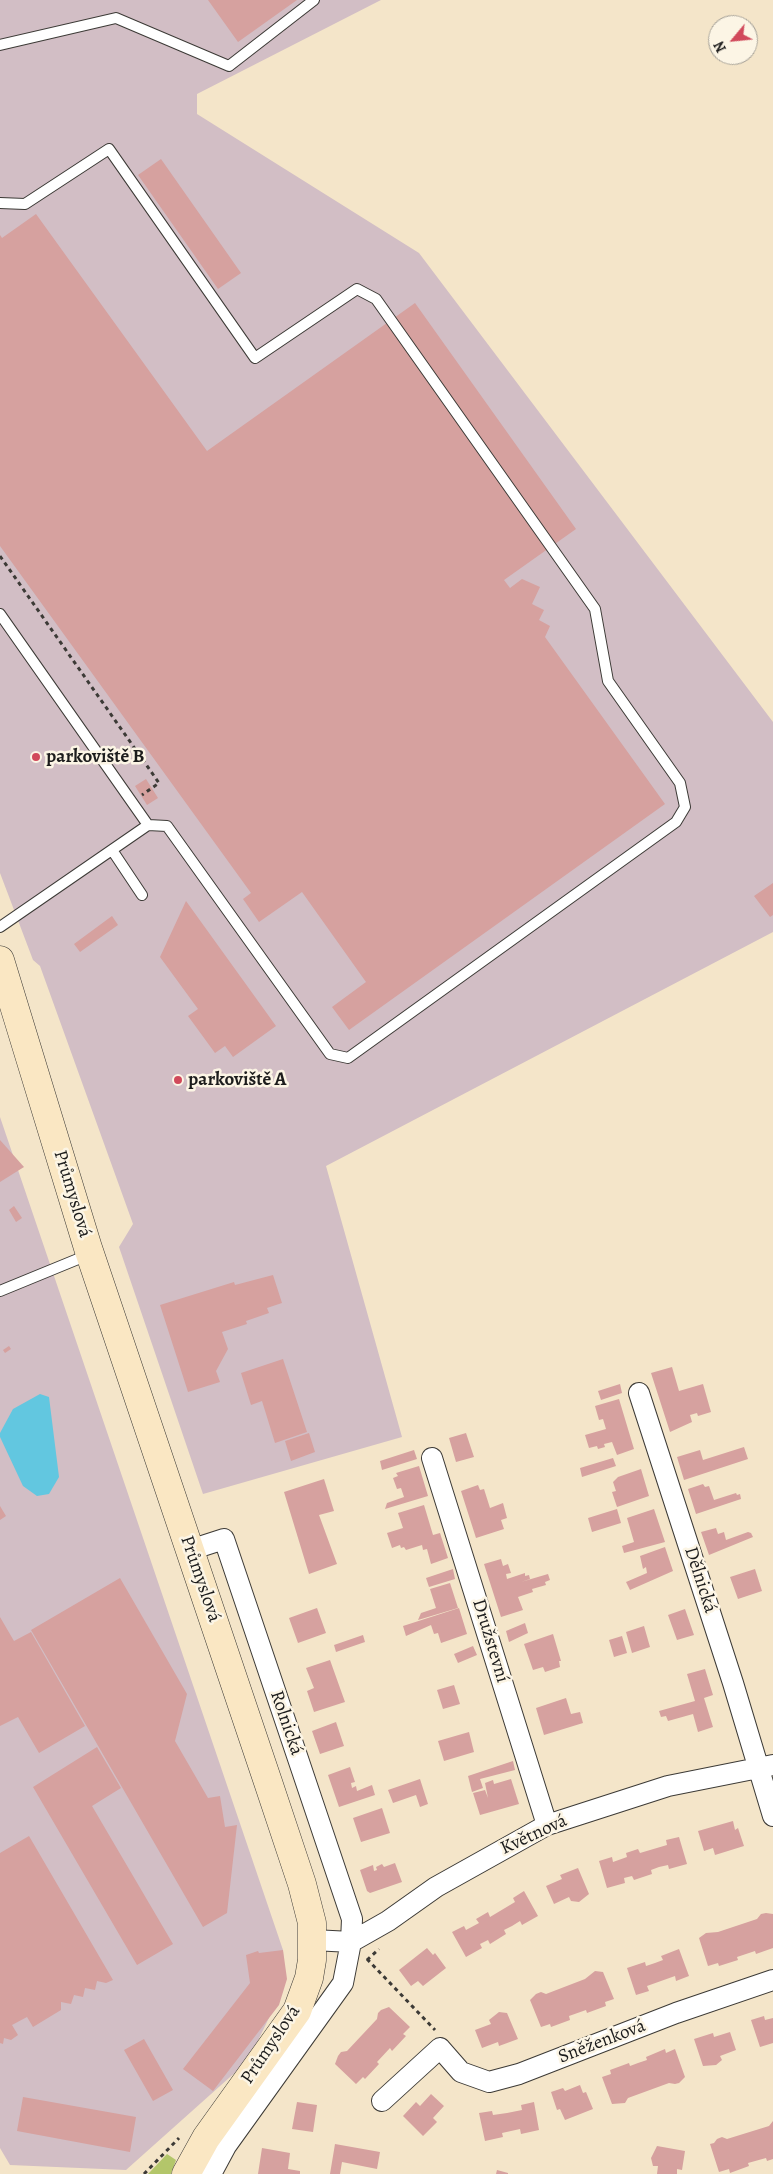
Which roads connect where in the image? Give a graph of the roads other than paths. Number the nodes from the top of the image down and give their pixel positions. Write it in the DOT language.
graph roads {
  1 [pos="314,0"];
  2 [pos="0,45"];
  3 [pos="0,203"];
  4 [pos="0,614"];
  5 [pos="148,825"];
  6 [pos="112,850"];
  7 [pos="142,895"];
  8 [pos="0,927"];
  9 [pos="0,960"];
  10 [pos="88,1248"];
  11 [pos="0,1290"];
  12 [pos="639,1394"];
  13 [pos="432,1458"];
  14 [pos="190,1550"];
  15 [pos="766,1767"];
  16 [pos="773,1816"];
  17 [pos="547,1825"];
  18 [pos="313,1940"];
  19 [pos="352,1942"];
  20 [pos="773,1980"];
  21 [pos="382,2101"];
  22 [pos="186,2174"];
  23 [pos="211,2174"];
  1 -- 2 [label="lane"];
  3 -- 5 [label="lane"];
  4 -- 5 [label="lane"];
  5 -- 6 [label="lane"];
  6 -- 7 [label="lane"];
  6 -- 8 [label="lane"];
  9 -- 10 [label="main road, Průmyslová"];
  10 -- 11 [label="lane"];
  10 -- 14 [label="main road, Průmyslová"];
  12 -- 15 [label="street, Dělnická"];
  13 -- 17 [label="street, Družstevní"];
  14 -- 18 [label="main road, Průmyslová"];
  14 -- 19 [label="street, Rolnická"];
  15 -- 16 [label="street, Dělnická"];
  15 -- 17 [label="street, Květnová"];
  17 -- 19 [label="street, Květnová"];
  18 -- 19 [label="street"];
  18 -- 22 [label="main road, Průmyslová"];
  19 -- 23 [label="street"];
  20 -- 21 [label="street, Sněženková"];
}
